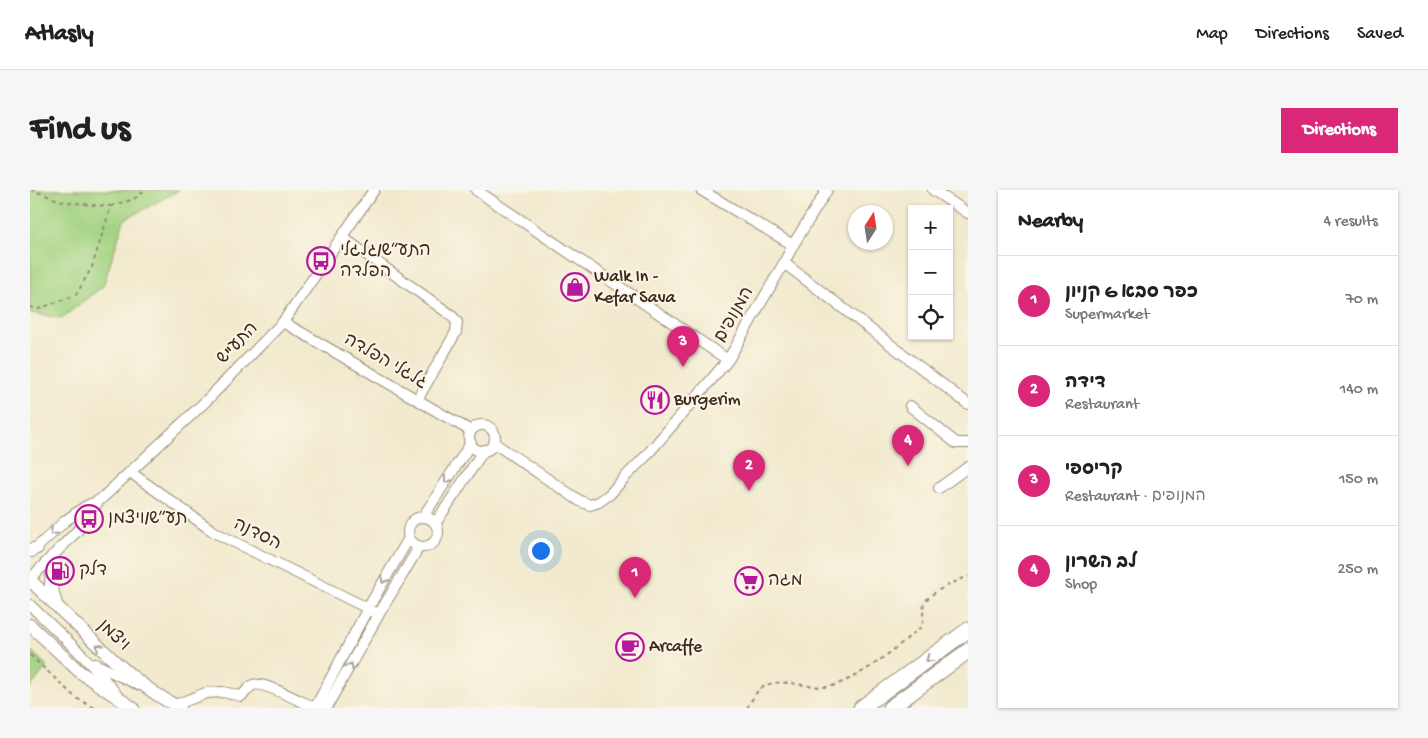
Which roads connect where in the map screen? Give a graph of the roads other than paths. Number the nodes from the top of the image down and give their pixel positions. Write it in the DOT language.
graph roads {
  1 [pos="374,190"];
  2 [pos="476,190"];
  3 [pos="701,190"];
  4 [pos="827,190"];
  5 [pos="933,190"];
  6 [pos="968,213"];
  7 [pos="342,237"];
  8 [pos="793,245"];
  9 [pos="784,263"];
  10 [pos="283,322"];
  11 [pos="728,360"];
  12 [pos="417,400"];
  13 [pos="968,404"];
  14 [pos="910,406"];
  15 [pos="471,431"];
  16 [pos="470,443"];
  17 [pos="494,443"];
  18 [pos="968,443"];
  19 [pos="484,450"];
  20 [pos="968,467"];
  21 [pos="130,472"];
  22 [pos="939,488"];
  23 [pos="100,500"];
  24 [pos="423,517"];
  25 [pos="435,524"];
  26 [pos="409,538"];
  27 [pos="419,547"];
  28 [pos="32,550"];
  29 [pos="54,556"];
  30 [pos="30,579"];
  31 [pos="30,605"];
  32 [pos="57,607"];
  33 [pos="368,608"];
  34 [pos="379,614"];
  35 [pos="30,626"];
  36 [pos="968,630"];
  37 [pos="968,651"];
  38 [pos="84,657"];
  39 [pos="145,687"];
  40 [pos="121,701"];
  41 [pos="177,707"];
  42 [pos="134,708"];
  43 [pos="315,708"];
  44 [pos="326,708"];
  45 [pos="861,708"];
  46 [pos="890,708"];
  1 -- 7 [label="street, התע\"ש"];
  2 -- 11 [label="street"];
  3 -- 8 [label="street"];
  4 -- 8 [label="street, המנופים"];
  5 -- 6 [label="street"];
  7 -- 10 [label="street, התע\"ש"];
  7 -- 12 [label="street"];
  8 -- 9 [label="street, המנופים"];
  9 -- 11 [label="street, המנופים"];
  9 -- 13 [label="street"];
  10 -- 12 [label="street, גלגלי הפלדה"];
  10 -- 21 [label="street, התע\"ש"];
  11 -- 17 [label="street, המנופים"];
  12 -- 15 [label="street, גלגלי הפלדה"];
  14 -- 18 [label="street"];
  15 -- 16 [label="street"];
  15 -- 17 [label="street"];
  16 -- 19 [label="street"];
  16 -- 24 [label="street, one-way"];
  17 -- 19 [label="street"];
  19 -- 25 [label="street"];
  20 -- 22 [label="street"];
  21 -- 23 [label="street, התע\"ש"];
  21 -- 33 [label="street, הסדנה"];
  23 -- 28 [label="street, התע\"ש, one-way"];
  23 -- 29 [label="street, התע\"ש"];
  24 -- 25 [label="street"];
  24 -- 26 [label="street"];
  25 -- 27 [label="street"];
  26 -- 27 [label="street"];
  26 -- 33 [label="street, one-way"];
  27 -- 34 [label="street"];
  29 -- 30 [label="street, התע\"ש"];
  29 -- 32 [label="main road"];
  30 -- 32 [label="main road, ויצמן"];
  31 -- 38 [label="street"];
  39 -- 32 [label="main road, ויצמן, one-way"];
  33 -- 34 [label="street, הסדנה"];
  33 -- 43 [label="street"];
  44 -- 34 [label="street, one-way"];
  35 -- 40 [label="main road"];
  36 -- 45 [label="highway, one-way"];
  37 -- 46 [label="highway"];
  38 -- 39 [label="street"];
  38 -- 40 [label="street"];
  39 -- 41 [label="main road, ויצמן"];
  40 -- 42 [label="main road"];
  41 -- 43 [label="street"];
}
